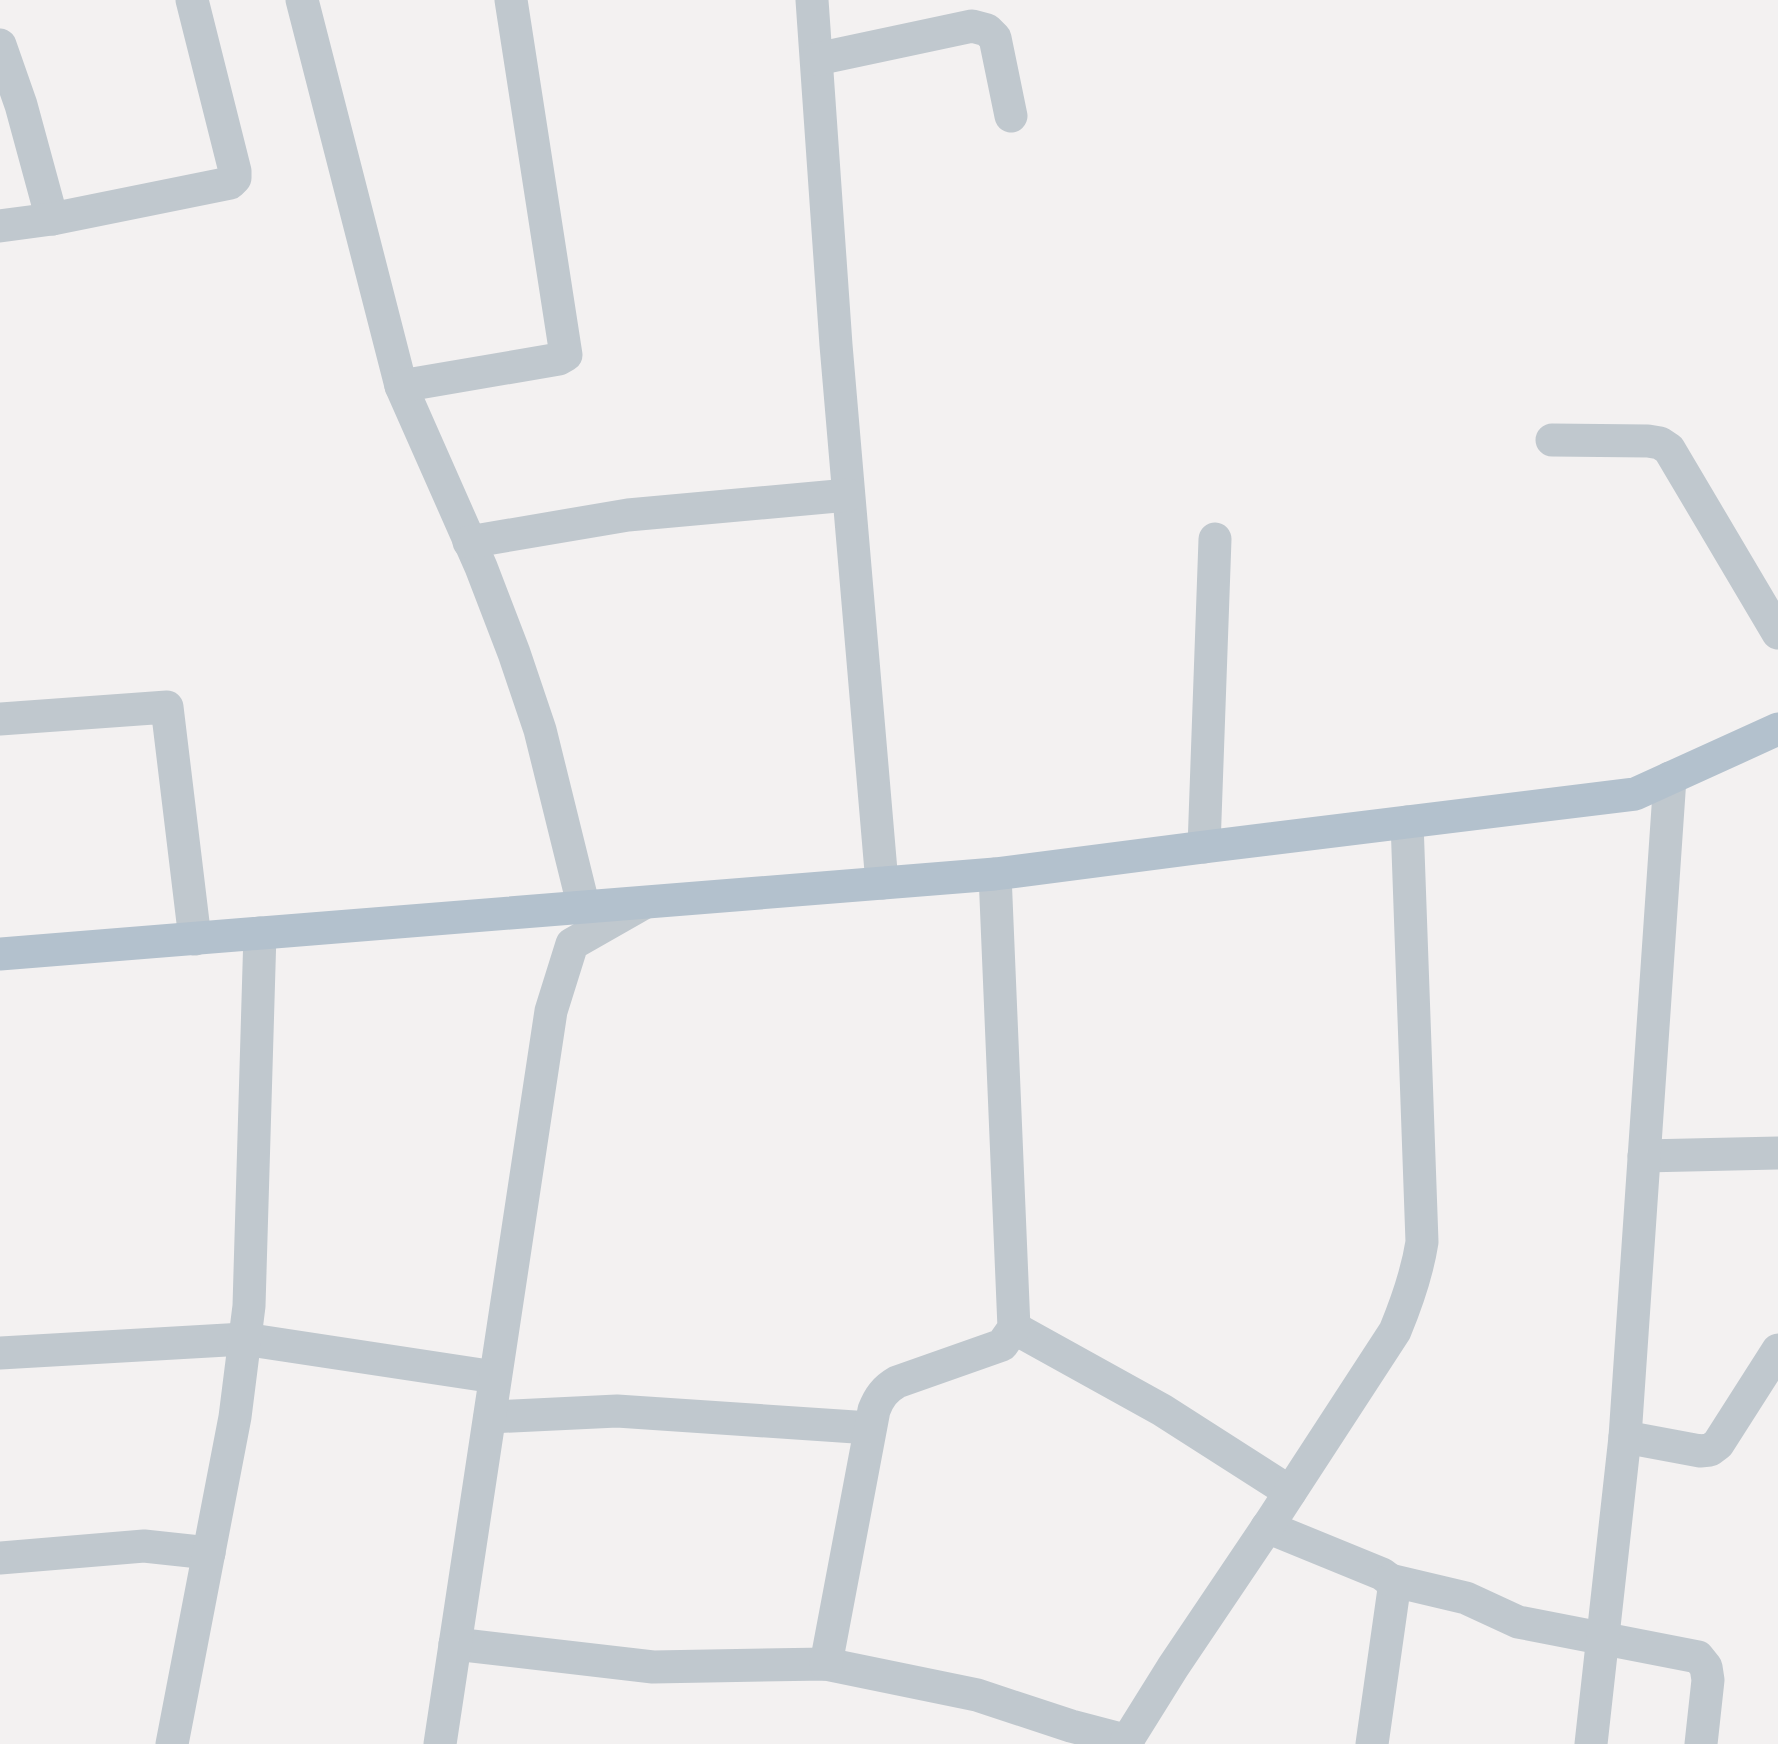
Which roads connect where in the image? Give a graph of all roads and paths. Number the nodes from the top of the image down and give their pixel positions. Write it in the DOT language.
graph roads {
  1 [pos="192,0"];
  2 [pos="302,0"];
  3 [pos="511,0"];
  4 [pos="813,0"];
  5 [pos="0,45"];
  6 [pos="817,59"];
  7 [pos="1011,116"];
  8 [pos="52,219"];
  9 [pos="0,226"];
  10 [pos="401,386"];
  11 [pos="1552,440"];
  12 [pos="848,495"];
  13 [pos="1215,539"];
  14 [pos="469,542"];
  15 [pos="1778,633"];
  16 [pos="0,719"];
  17 [pos="1778,729"];
  18 [pos="1670,778"];
  19 [pos="1407,822"];
  20 [pos="1204,846"];
  21 [pos="994,874"];
  22 [pos="882,883"];
  23 [pos="644,903"];
  24 [pos="584,908"];
  25 [pos="260,933"];
  26 [pos="195,939"];
  27 [pos="0,954"];
  28 [pos="1778,1153"];
  29 [pos="1644,1156"];
  30 [pos="1014,1328"];
  31 [pos="244,1339"];
  32 [pos="1778,1350"];
  33 [pos="0,1353"];
  34 [pos="495,1377"];
  35 [pos="490,1417"];
  36 [pos="870,1428"];
  37 [pos="1624,1437"];
  38 [pos="1290,1492"];
  39 [pos="1268,1527"];
  40 [pos="209,1553"];
  41 [pos="0,1557"];
  42 [pos="1390,1580"];
  43 [pos="1603,1637"];
  44 [pos="456,1644"];
  45 [pos="826,1664"];
  46 [pos="1126,1742"];
  47 [pos="172,1744"];
  48 [pos="440,1744"];
  49 [pos="1372,1744"];
  50 [pos="1591,1744"];
  51 [pos="1701,1744"];
  1 -- 8 [label="street"];
  2 -- 10 [label="street"];
  3 -- 10 [label="street"];
  4 -- 6 [label="street"];
  5 -- 8 [label="street"];
  6 -- 7 [label="street"];
  6 -- 12 [label="street"];
  8 -- 9 [label="street"];
  10 -- 14 [label="street"];
  11 -- 15 [label="street"];
  12 -- 14 [label="street"];
  12 -- 22 [label="street"];
  13 -- 20 [label="street"];
  14 -- 24 [label="street"];
  16 -- 26 [label="street"];
  17 -- 18 [label="main road"];
  18 -- 19 [label="main road"];
  18 -- 29 [label="street"];
  19 -- 20 [label="main road"];
  19 -- 38 [label="street"];
  20 -- 21 [label="main road"];
  21 -- 22 [label="main road"];
  21 -- 30 [label="street"];
  22 -- 23 [label="main road"];
  23 -- 24 [label="main road"];
  23 -- 34 [label="street"];
  24 -- 25 [label="main road"];
  25 -- 26 [label="main road"];
  25 -- 31 [label="street"];
  26 -- 27 [label="main road"];
  28 -- 29 [label="street"];
  29 -- 37 [label="street"];
  30 -- 36 [label="street"];
  30 -- 38 [label="street"];
  31 -- 33 [label="street"];
  31 -- 34 [label="street"];
  31 -- 40 [label="street"];
  32 -- 37 [label="street"];
  34 -- 35 [label="street"];
  35 -- 36 [label="street"];
  35 -- 44 [label="street"];
  36 -- 45 [label="street"];
  37 -- 43 [label="street"];
  38 -- 39 [label="street"];
  39 -- 42 [label="street"];
  39 -- 46 [label="street"];
  40 -- 41 [label="street"];
  40 -- 47 [label="street"];
  42 -- 43 [label="street"];
  42 -- 49 [label="street"];
  43 -- 50 [label="street"];
  43 -- 51 [label="street"];
  44 -- 45 [label="street"];
  44 -- 48 [label="street"];
  45 -- 46 [label="street"];
}
